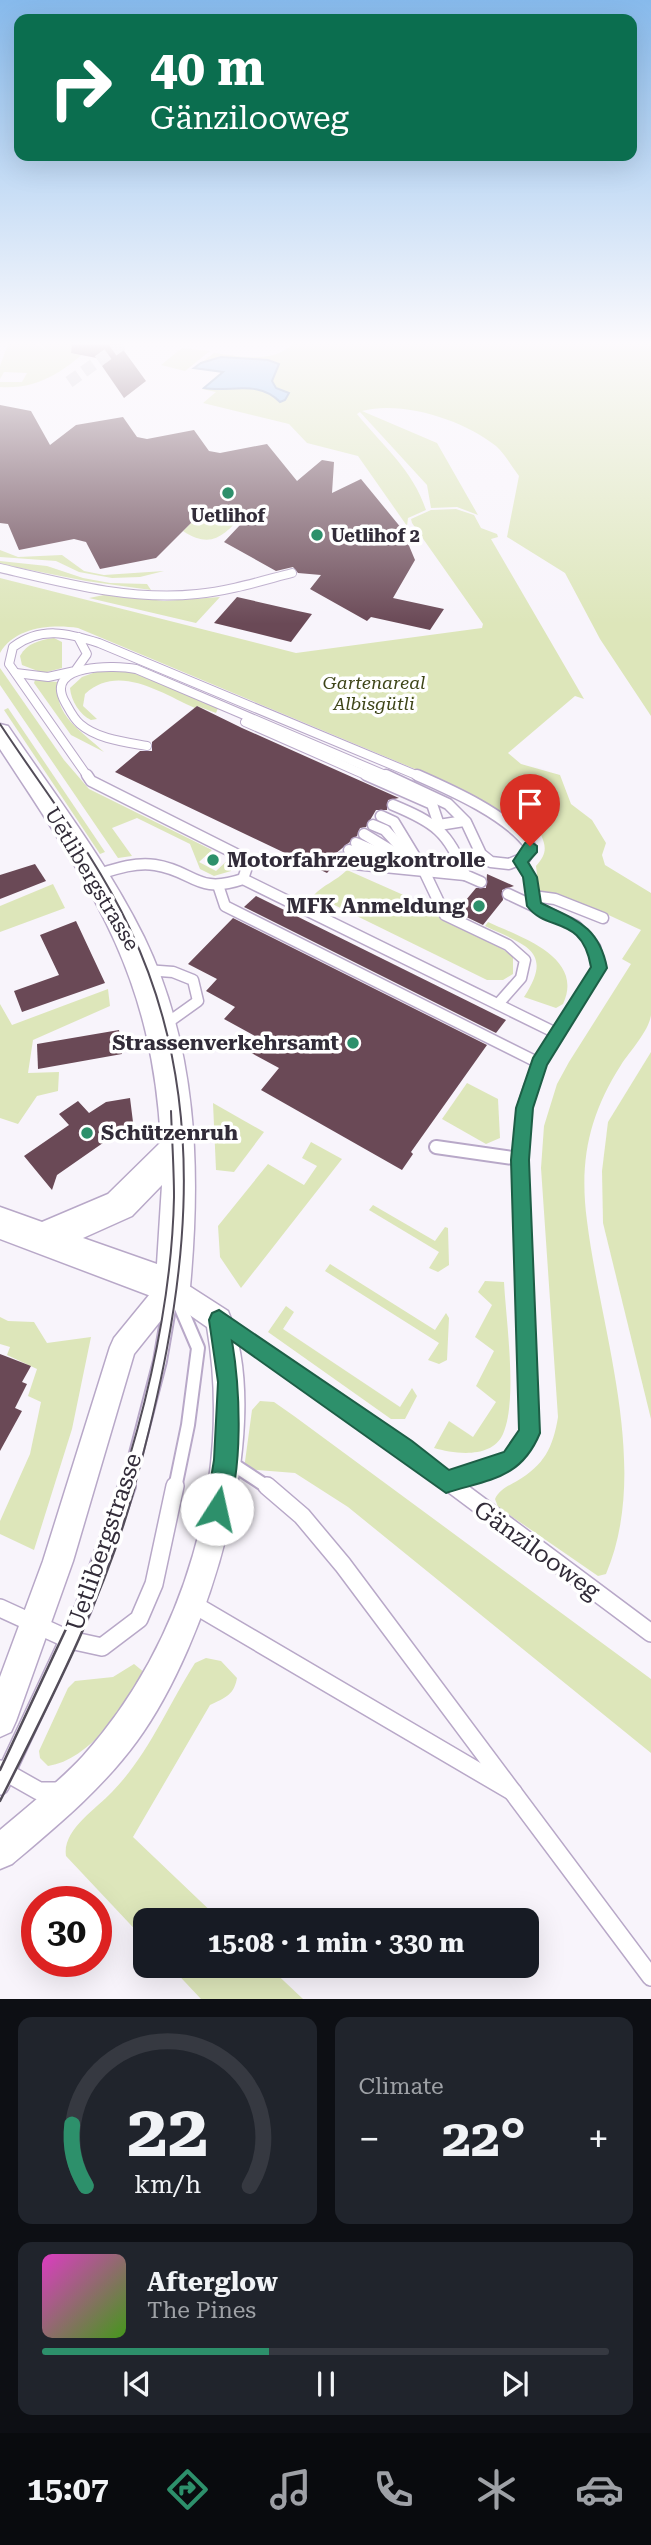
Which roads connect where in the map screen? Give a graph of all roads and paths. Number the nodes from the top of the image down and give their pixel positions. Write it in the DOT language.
graph roads {
  1 [pos="0,568"];
  2 [pos="292,573"];
  3 [pos="75,635"];
  4 [pos="75,671"];
  5 [pos="16,673"];
  6 [pos="230,708"];
  7 [pos="0,731"];
  8 [pos="147,746"];
  9 [pos="393,805"];
  10 [pos="381,816"];
  11 [pos="464,821"];
  12 [pos="373,825"];
  13 [pos="439,825"];
  14 [pos="364,834"];
  15 [pos="352,846"];
  16 [pos="341,858"];
  17 [pos="521,861"];
  18 [pos="425,873"];
  19 [pos="465,875"];
  20 [pos="94,876"];
  21 [pos="243,878"];
  22 [pos="481,882"];
  23 [pos="219,888"];
  24 [pos="508,894"];
  25 [pos="533,901"];
  26 [pos="603,918"];
  27 [pos="143,970"];
  28 [pos="498,1004"];
  29 [pos="161,1027"];
  30 [pos="556,1033"];
  31 [pos="539,1063"];
  32 [pos="178,1147"];
  33 [pos="436,1147"];
  34 [pos="520,1159"];
  35 [pos="0,1223"];
  36 [pos="42,1239"];
  37 [pos="172,1287"];
  38 [pos="219,1320"];
  39 [pos="225,1460"];
  40 [pos="446,1482"];
  41 [pos="193,1604"];
  42 [pos="0,1608"];
  43 [pos="36,1625"];
  44 [pos="651,1633"];
  45 [pos="70,1640"];
  46 [pos="0,1721"];
  47 [pos="2,1776"];
  48 [pos="72,1791"];
  49 [pos="521,1797"];
  50 [pos="0,1852"];
  51 [pos="651,1977"];
  1 -- 2 [label="lane"];
  3 -- 4 [label="lane"];
  3 -- 5 [label="lane"];
  3 -- 17 [label="lane"];
  4 -- 5 [label="lane"];
  4 -- 6 [label="lane"];
  4 -- 8 [label="lane"];
  5 -- 21 [label="lane"];
  6 -- 11 [label="lane"];
  6 -- 13 [label="lane"];
  7 -- 20 [label="main road, Uetlibergstrasse"];
  9 -- 13 [label="lane"];
  10 -- 18 [label="lane"];
  11 -- 13 [label="lane"];
  11 -- 17 [label="lane"];
  12 -- 18 [label="lane"];
  13 -- 19 [label="lane"];
  14 -- 18 [label="lane"];
  15 -- 18 [label="lane"];
  16 -- 18 [label="lane"];
  17 -- 25 [label="lane"];
  18 -- 19 [label="lane"];
  18 -- 28 [label="lane"];
  19 -- 22 [label="lane"];
  20 -- 23 [label="lane"];
  20 -- 27 [label="main road, Uetlibergstrasse"];
  21 -- 23 [label="lane"];
  21 -- 28 [label="lane"];
  23 -- 31 [label="lane"];
  24 -- 25 [label="lane"];
  25 -- 26 [label="lane"];
  25 -- 30 [label="lane"];
  27 -- 29 [label="main road, Uetlibergstrasse"];
  27 -- 29 [label="lane"];
  28 -- 30 [label="lane"];
  29 -- 32 [label="main road, Uetlibergstrasse"];
  30 -- 31 [label="lane"];
  31 -- 34 [label="lane"];
  32 -- 36 [label="main road"];
  32 -- 37 [label="main road, Uetlibergstrasse"];
  33 -- 34 [label="lane"];
  34 -- 40 [label="lane"];
  35 -- 36 [label="main road"];
  36 -- 37 [label="main road"];
  37 -- 38 [label="street"];
  37 -- 43 [label="street, Uetlibergstrasse"];
  37 -- 45 [label="lane, Uetlibergstrasse"];
  37 -- 45 [label="lane"];
  38 -- 39 [label="street"];
  38 -- 40 [label="lane, Gänzilooweg"];
  39 -- 41 [label="street"];
  39 -- 49 [label="lane"];
  40 -- 44 [label="lane, Gänzilooweg"];
  41 -- 48 [label="street"];
  41 -- 49 [label="lane"];
  42 -- 43 [label="lane"];
  43 -- 45 [label="lane"];
  43 -- 46 [label="street, Uetlibergstrasse"];
  45 -- 47 [label="lane, Uetlibergstrasse"];
  47 -- 48 [label="lane"];
  48 -- 50 [label="street"];
  49 -- 51 [label="lane"];
}
